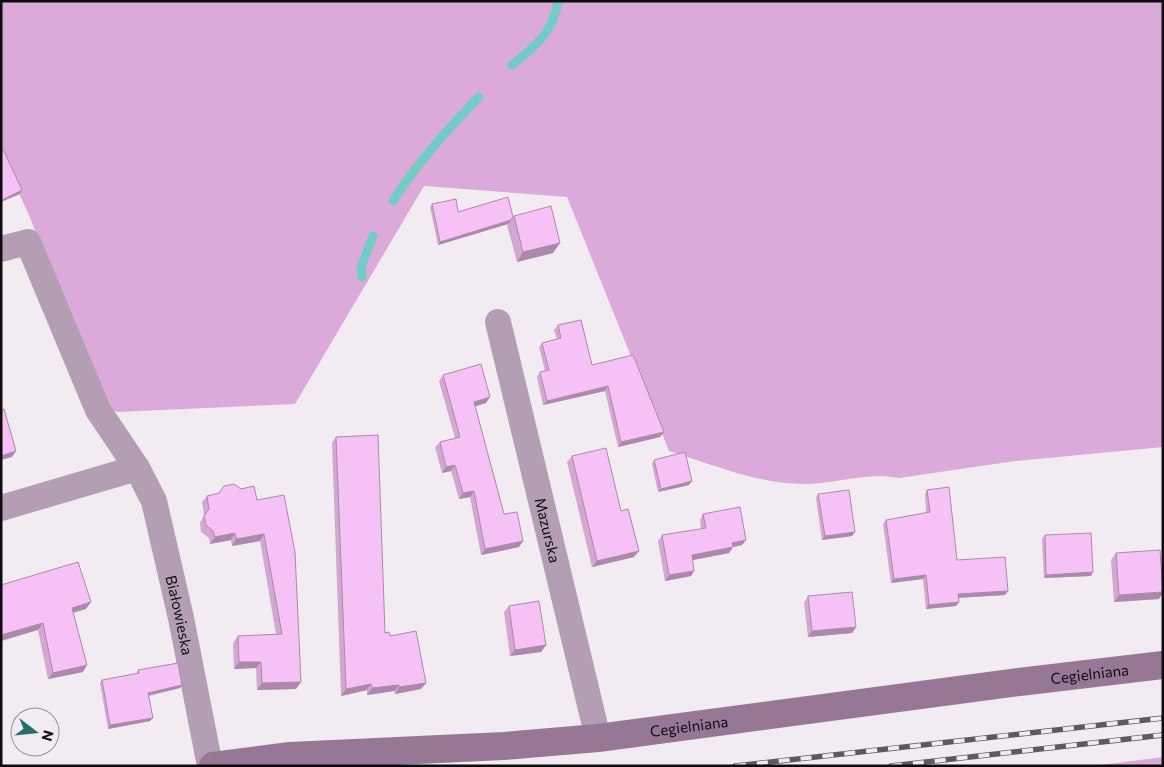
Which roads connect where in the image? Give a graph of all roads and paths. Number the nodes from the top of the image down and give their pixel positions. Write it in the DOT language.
graph roads {
  1 [pos="1,249"];
  2 [pos="498,322"];
  3 [pos="137,468"];
  4 [pos="1,508"];
  5 [pos="1163,665"];
  6 [pos="598,738"];
  7 [pos="212,766"];
  1 -- 3 [label="street, Białowieska"];
  2 -- 6 [label="street, Mazurska"];
  3 -- 4 [label="street"];
  3 -- 7 [label="street, Białowieska"];
  5 -- 6 [label="street, Cegielniana"];
  6 -- 7 [label="street, Cegielniana"];
}
